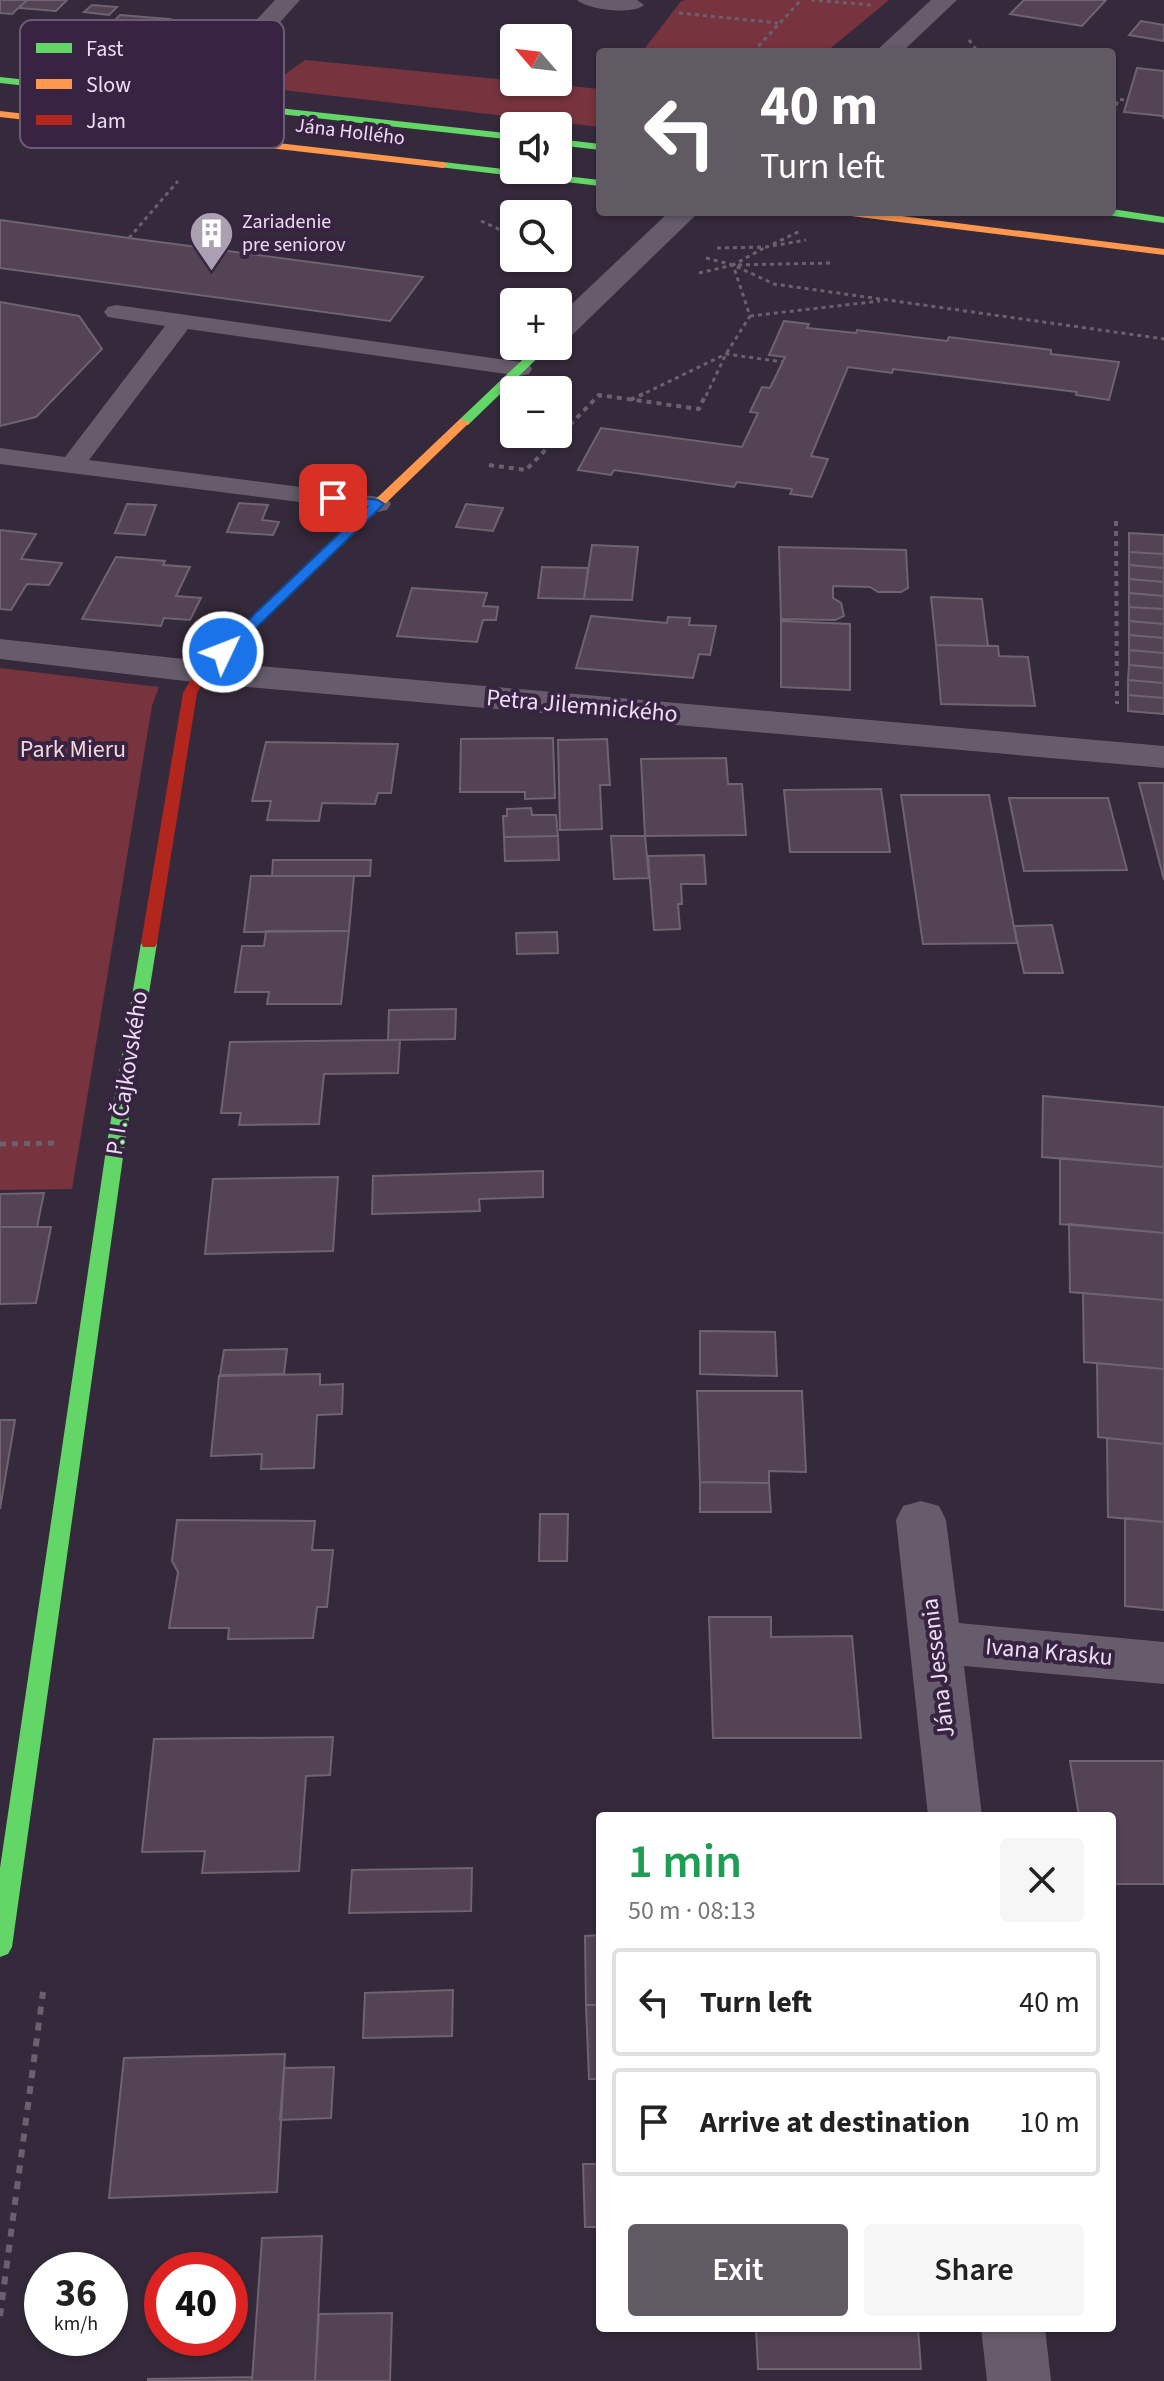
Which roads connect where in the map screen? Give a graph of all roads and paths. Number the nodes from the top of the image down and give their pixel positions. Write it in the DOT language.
graph roads {
  1 [pos="288,0"];
  2 [pos="587,0"];
  3 [pos="801,0"];
  4 [pos="811,0"];
  5 [pos="945,0"];
  6 [pos="634,5"];
  7 [pos="880,6"];
  8 [pos="670,12"];
  9 [pos="270,20"];
  10 [pos="778,23"];
  11 [pos="756,48"];
  12 [pos="891,48"];
  13 [pos="0,80"];
  14 [pos="20,82"];
  15 [pos="1118,99"];
  16 [pos="1128,100"];
  17 [pos="1116,106"];
  18 [pos="284,111"];
  19 [pos="0,114"];
  20 [pos="20,116"];
  21 [pos="500,135"];
  22 [pos="572,144"];
  23 [pos="284,147"];
  24 [pos="596,147"];
  25 [pos="187,172"];
  26 [pos="596,183"];
  27 [pos="1116,213"];
  28 [pos="681,216"];
  29 [pos="875,216"];
  30 [pos="1164,220"];
  31 [pos="481,221"];
  32 [pos="803,229"];
  33 [pos="500,230"];
  34 [pos="129,238"];
  35 [pos="1164,252"];
  36 [pos="830,263"];
  37 [pos="733,265"];
  38 [pos="699,273"];
  39 [pos="888,300"];
  40 [pos="116,312"];
  41 [pos="750,316"];
  42 [pos="572,320"];
  43 [pos="181,322"];
  44 [pos="1164,339"];
  45 [pos="726,354"];
  46 [pos="529,360"];
  47 [pos="783,362"];
  48 [pos="520,369"];
  49 [pos="629,400"];
  50 [pos="0,456"];
  51 [pos="483,464"];
  52 [pos="72,465"];
  53 [pos="378,504"];
  54 [pos="1116,521"];
  55 [pos="0,649"];
  56 [pos="202,672"];
  57 [pos="1117,753"];
  58 [pos="1164,757"];
  59 [pos="921,1520"];
  60 [pos="935,1642"];
  61 [pos="1164,1663"];
  62 [pos="955,1812"];
  63 [pos="0,1947"];
  64 [pos="1013,2332"];
  65 [pos="1019,2381"];
  1 -- 9 [label="street"];
  2 -- 6 [label="lane"];
  3 -- 10 [label="path"];
  4 -- 7 [label="path"];
  5 -- 12 [label="street"];
  8 -- 10 [label="path"];
  10 -- 11 [label="path"];
  13 -- 14 [label="street, Jána Hollého"];
  15 -- 16 [label="path"];
  15 -- 17 [label="path"];
  18 -- 21 [label="street, Jána Hollého"];
  19 -- 20 [label="street, Jána Hollého"];
  22 -- 24 [label="street"];
  23 -- 26 [label="street, Jána Hollého"];
  25 -- 34 [label="path"];
  27 -- 30 [label="street"];
  28 -- 42 [label="street"];
  29 -- 35 [label="street"];
  31 -- 33 [label="path"];
  32 -- 37 [label="path"];
  36 -- 37 [label="path"];
  37 -- 38 [label="path"];
  37 -- 39 [label="path"];
  37 -- 41 [label="path"];
  39 -- 41 [label="path"];
  39 -- 44 [label="path"];
  40 -- 43 [label="lane"];
  41 -- 45 [label="path"];
  43 -- 48 [label="lane"];
  43 -- 52 [label="lane"];
  45 -- 47 [label="path"];
  45 -- 49 [label="path"];
  45 -- 49 [label="path"];
  46 -- 48 [label="street, P. I. Čajkovského"];
  48 -- 53 [label="street, P. I. Čajkovského"];
  49 -- 51 [label="path"];
  50 -- 52 [label="lane"];
  52 -- 53 [label="lane"];
  53 -- 56 [label="street, P. I. Čajkovského"];
  54 -- 57 [label="path"];
  55 -- 56 [label="street, Petra Jilemnického"];
  56 -- 57 [label="street, Petra Jilemnického"];
  56 -- 63 [label="street, P. I. Čajkovského"];
  57 -- 58 [label="street, Petra Jilemnického"];
  59 -- 60 [label="street, Jána Jessenia"];
  60 -- 61 [label="street, Ivana Krasku"];
  60 -- 62 [label="street, Jána Jessenia"];
  64 -- 65 [label="street"];
}
